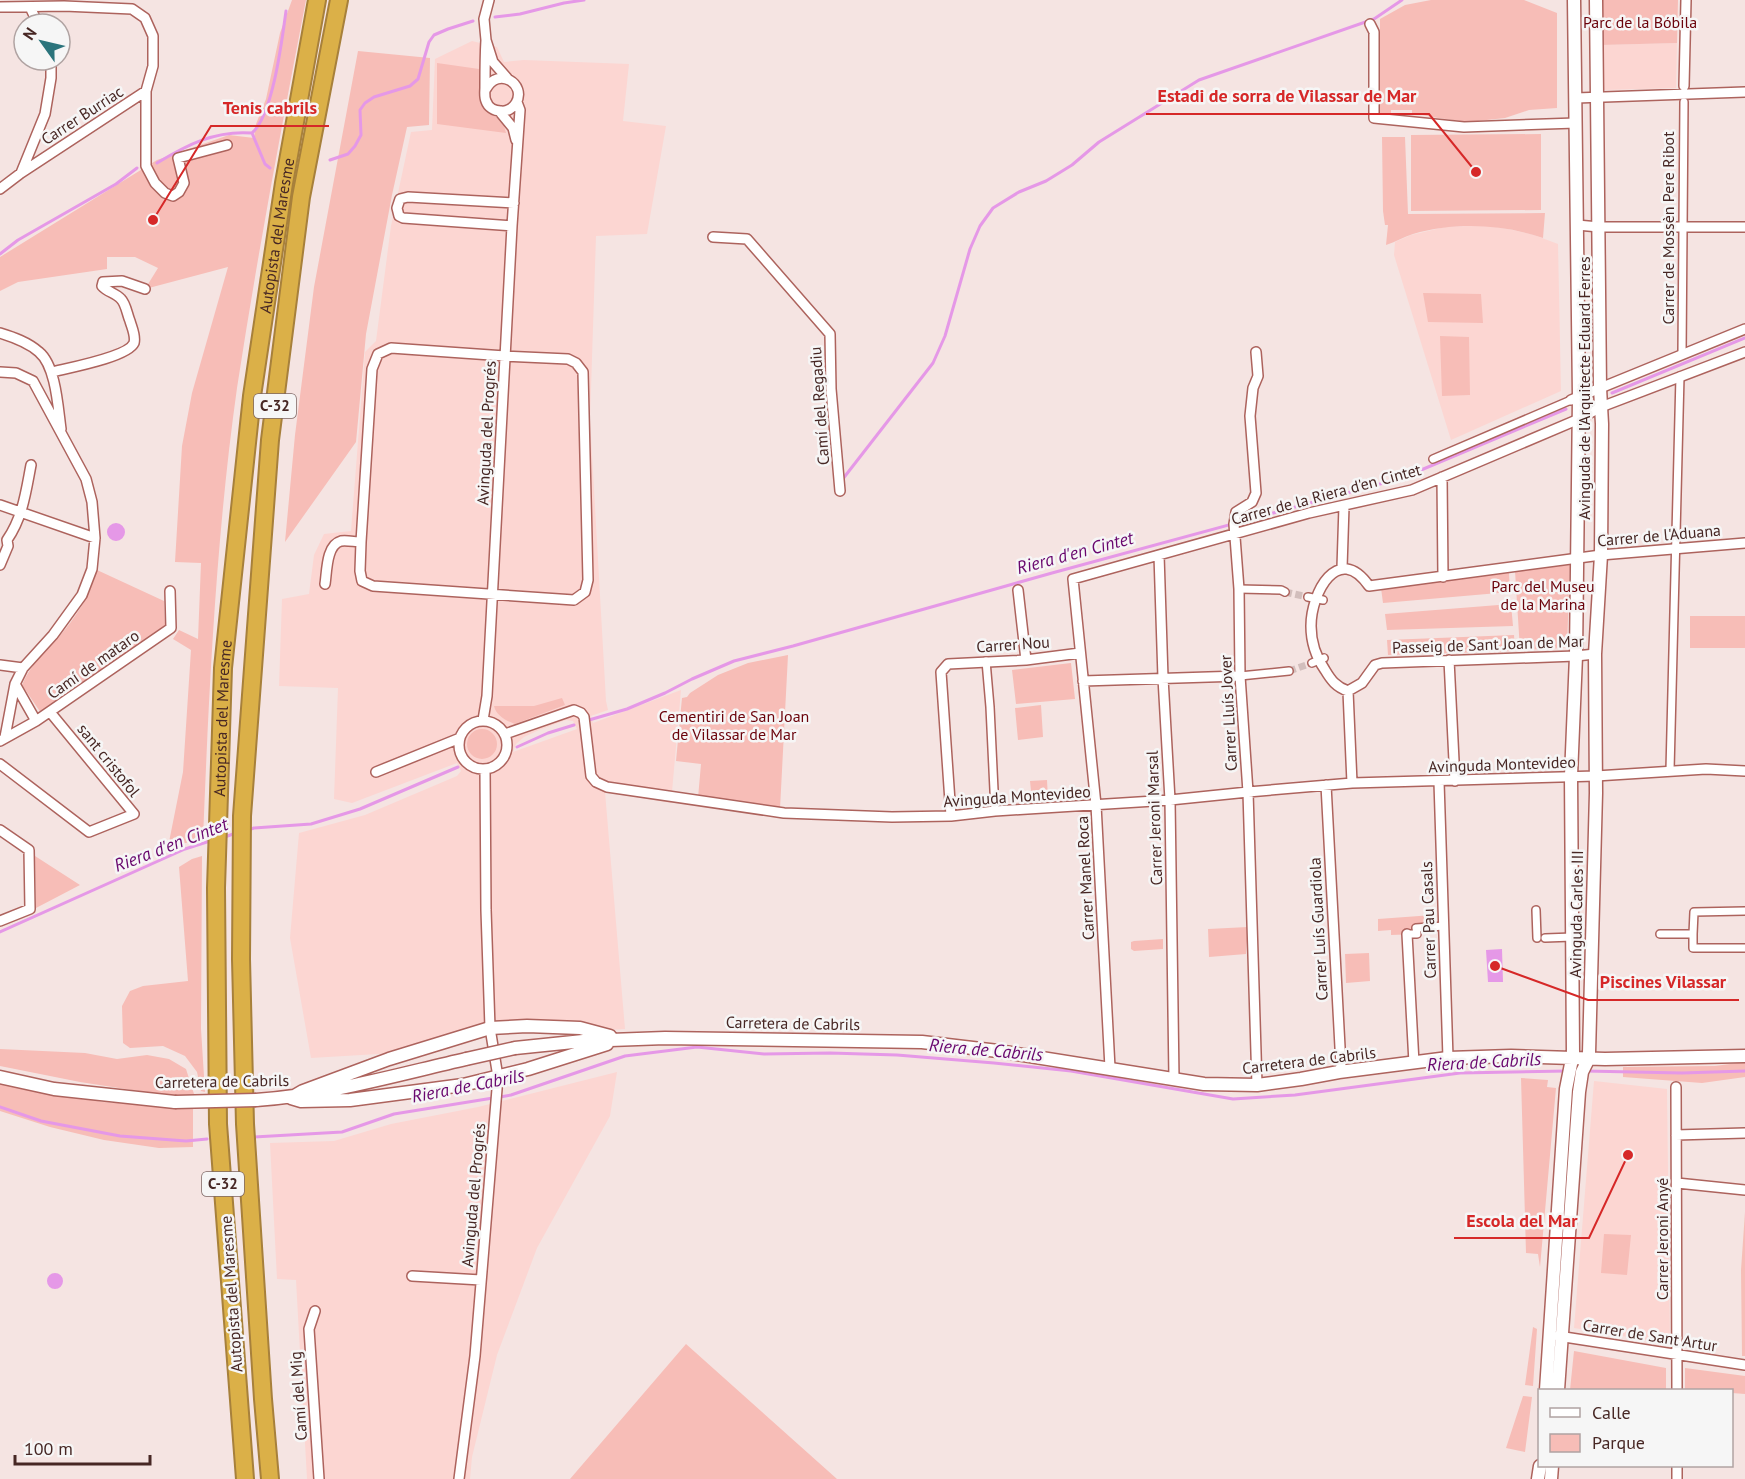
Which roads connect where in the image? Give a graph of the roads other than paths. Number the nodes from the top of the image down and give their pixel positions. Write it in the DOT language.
graph roads {
  1 [pos="317,0"];
  2 [pos="339,0"];
  3 [pos="489,0"];
  4 [pos="1574,0"];
  5 [pos="1596,0"];
  6 [pos="1686,0"];
  7 [pos="65,3"];
  8 [pos="0,7"];
  9 [pos="30,7"];
  10 [pos="32,12"];
  11 [pos="1370,24"];
  12 [pos="486,40"];
  13 [pos="51,72"];
  14 [pos="507,78"];
  15 [pos="1684,86"];
  16 [pos="486,89"];
  17 [pos="146,91"];
  18 [pos="1745,92"];
  19 [pos="1599,97"];
  20 [pos="1576,98"];
  21 [pos="517,102"];
  22 [pos="1684,102"];
  23 [pos="500,111"];
  24 [pos="1576,123"];
  25 [pos="227,145"];
  26 [pos="518,148"];
  27 [pos="21,173"];
  28 [pos="0,189"];
  29 [pos="514,203"];
  30 [pos="1577,225"];
  31 [pos="512,226"];
  32 [pos="1599,227"];
  33 [pos="1684,227"];
  34 [pos="1745,227"];
  35 [pos="713,237"];
  36 [pos="145,289"];
  37 [pos="1745,329"];
  38 [pos="0,333"];
  39 [pos="1256,352"];
  40 [pos="1745,352"];
  41 [pos="1682,354"];
  42 [pos="505,356"];
  43 [pos="0,372"];
  44 [pos="51,372"];
  45 [pos="1680,376"];
  46 [pos="1600,387"];
  47 [pos="1575,398"];
  48 [pos="1601,407"];
  49 [pos="1579,419"];
  50 [pos="63,438"];
  51 [pos="1433,459"];
  52 [pos="31,465"];
  53 [pos="1442,477"];
  54 [pos="840,491"];
  55 [pos="0,505"];
  56 [pos="1344,506"];
  57 [pos="22,512"];
  58 [pos="1234,534"];
  59 [pos="94,538"];
  60 [pos="4,539"];
  61 [pos="361,542"];
  62 [pos="1745,543"];
  63 [pos="1675,548"];
  64 [pos="1159,555"];
  65 [pos="1601,555"];
  66 [pos="1577,558"];
  67 [pos="0,565"];
  68 [pos="1342,568"];
  69 [pos="1443,577"];
  70 [pos="1073,579"];
  71 [pos="325,584"];
  72 [pos="1239,589"];
  73 [pos="1018,590"];
  74 [pos="170,591"];
  75 [pos="1286,592"];
  76 [pos="491,594"];
  77 [pos="1080,653"];
  78 [pos="1595,654"];
  79 [pos="1576,656"];
  80 [pos="1026,660"];
  81 [pos="1449,660"];
  82 [pos="986,661"];
  83 [pos="0,665"];
  84 [pos="23,668"];
  85 [pos="1289,671"];
  86 [pos="1240,676"];
  87 [pos="1163,678"];
  88 [pos="1083,681"];
  89 [pos="15,684"];
  90 [pos="1348,691"];
  91 [pos="50,712"];
  92 [pos="483,720"];
  93 [pos="36,721"];
  94 [pos="505,734"];
  95 [pos="460,738"];
  96 [pos="3,739"];
  97 [pos="0,764"];
  98 [pos="485,769"];
  99 [pos="1670,770"];
  100 [pos="1745,771"];
  101 [pos="376,772"];
  102 [pos="1571,776"];
  103 [pos="1596,776"];
  104 [pos="1455,781"];
  105 [pos="1438,782"];
  106 [pos="1352,783"];
  107 [pos="1326,785"];
  108 [pos="1248,792"];
  109 [pos="1170,800"];
  110 [pos="1096,805"];
  111 [pos="995,811"];
  112 [pos="951,816"];
  113 [pos="0,830"];
  114 [pos="1536,910"];
  115 [pos="1745,911"];
  116 [pos="0,921"];
  117 [pos="1444,926"];
  118 [pos="1407,934"];
  119 [pos="1660,934"];
  120 [pos="1693,934"];
  121 [pos="1573,937"];
  122 [pos="1745,948"];
  123 [pos="1573,1003"];
  124 [pos="1590,1005"];
  125 [pos="490,1028"];
  126 [pos="623,1040"];
  127 [pos="1745,1056"];
  128 [pos="1448,1058"];
  129 [pos="1414,1063"];
  130 [pos="1110,1068"];
  131 [pos="1339,1072"];
  132 [pos="1576,1073"];
  133 [pos="0,1077"];
  134 [pos="498,1077"];
  135 [pos="1174,1079"];
  136 [pos="1257,1084"];
  137 [pos="1676,1087"];
  138 [pos="291,1098"];
  139 [pos="1745,1133"];
  140 [pos="1676,1135"];
  141 [pos="1677,1183"];
  142 [pos="1745,1190"];
  143 [pos="412,1276"];
  144 [pos="481,1280"];
  145 [pos="315,1311"];
  146 [pos="1556,1336"];
  147 [pos="1678,1354"];
  148 [pos="1745,1365"];
  149 [pos="1546,1389"];
  150 [pos="1558,1389"];
  151 [pos="1677,1389"];
  152 [pos="245,1479"];
  153 [pos="270,1479"];
  154 [pos="320,1479"];
  155 [pos="459,1479"];
  1 -- 152 [label="highway, Autopista del Maresme / C-32"];
  2 -- 153 [label="highway, Autopista del Maresme / C-32"];
  3 -- 12 [label="street"];
  4 -- 20 [label="street, Avinguda de l'Arquitecte Eduard Ferres"];
  5 -- 19 [label="street, Avinguda de l'Arquitecte Eduard Ferres"];
  6 -- 15 [label="street"];
  7 -- 9 [label="street, Carrer Burriac"];
  7 -- 17 [label="street, Carrer Burriac"];
  8 -- 9 [label="street, Carrer Burriac"];
  9 -- 10 [label="street"];
  11 -- 24 [label="street"];
  12 -- 14 [label="street"];
  12 -- 16 [label="street"];
  13 -- 27 [label="street"];
  14 -- 16 [label="street"];
  14 -- 21 [label="street"];
  16 -- 23 [label="street"];
  17 -- 25 [label="street"];
  17 -- 27 [label="street, Carrer Burriac"];
  18 -- 19 [label="street"];
  19 -- 20 [label="street"];
  19 -- 32 [label="street, Avinguda de l'Arquitecte Eduard Ferres"];
  20 -- 24 [label="street, Avinguda de l'Arquitecte Eduard Ferres"];
  21 -- 23 [label="street"];
  21 -- 26 [label="street, Avinguda del Progrés"];
  22 -- 33 [label="street, Carrer de Mossèn Pere Ribot"];
  23 -- 26 [label="street"];
  24 -- 30 [label="street, Avinguda de l'Arquitecte Eduard Ferres"];
  26 -- 29 [label="street, Avinguda del Progrés"];
  27 -- 28 [label="street, Carrer Burriac"];
  29 -- 31 [label="street, Avinguda del Progrés"];
  29 -- 31 [label="street"];
  30 -- 32 [label="street"];
  30 -- 47 [label="street, Avinguda de l'Arquitecte Eduard Ferres"];
  31 -- 42 [label="street, Avinguda del Progrés"];
  32 -- 33 [label="street"];
  32 -- 46 [label="street, Avinguda de l'Arquitecte Eduard Ferres"];
  33 -- 34 [label="street"];
  33 -- 41 [label="street, Carrer de Mossèn Pere Ribot"];
  35 -- 54 [label="street, Camí del Regadiu"];
  36 -- 44 [label="street"];
  37 -- 41 [label="street, Carrer de la Riera d'en Cintet"];
  38 -- 44 [label="street"];
  39 -- 58 [label="street, Carrer Lluís Jover"];
  40 -- 45 [label="street, Carrer de la Riera d'en Cintet"];
  41 -- 46 [label="street, Carrer de la Riera d'en Cintet"];
  42 -- 61 [label="street"];
  42 -- 76 [label="street, Avinguda del Progrés"];
  42 -- 76 [label="street"];
  43 -- 50 [label="street"];
  44 -- 50 [label="street"];
  45 -- 48 [label="street, Carrer de la Riera d'en Cintet"];
  45 -- 63 [label="street"];
  46 -- 47 [label="street, Carrer de la Riera d'en Cintet"];
  46 -- 48 [label="street, Avinguda de l'Arquitecte Eduard Ferres"];
  47 -- 49 [label="street, Avinguda de l'Arquitecte Eduard Ferres"];
  47 -- 51 [label="street, Carrer de la Riera d'en Cintet"];
  48 -- 49 [label="street, Carrer de la Riera d'en Cintet"];
  48 -- 65 [label="street, Avinguda de l'Arquitecte Eduard Ferres"];
  49 -- 53 [label="street, Carrer de la Riera d'en Cintet"];
  49 -- 66 [label="street, Avinguda de l'Arquitecte Eduard Ferres"];
  50 -- 59 [label="street"];
  52 -- 57 [label="street"];
  53 -- 56 [label="street, Carrer de la Riera d'en Cintet"];
  53 -- 69 [label="street"];
  55 -- 57 [label="street"];
  56 -- 58 [label="street, Carrer de la Riera d'en Cintet"];
  56 -- 68 [label="street"];
  57 -- 59 [label="street"];
  57 -- 60 [label="street"];
  58 -- 64 [label="street, Carrer de la Riera d'en Cintet"];
  58 -- 72 [label="street, Carrer Lluís Jover"];
  59 -- 84 [label="street"];
  60 -- 67 [label="street"];
  61 -- 71 [label="street"];
  61 -- 76 [label="street"];
  62 -- 63 [label="street, Carrer de l'Aduana"];
  63 -- 65 [label="street, Carrer de l'Aduana"];
  63 -- 99 [label="street"];
  64 -- 70 [label="street, Carrer de la Riera d'en Cintet"];
  64 -- 87 [label="street, Carrer Jeroni Marsal"];
  65 -- 66 [label="street, Carrer de l'Aduana"];
  65 -- 78 [label="street, Avinguda de l'Arquitecte Eduard Ferres"];
  66 -- 69 [label="street"];
  66 -- 79 [label="street, Avinguda de l'Arquitecte Eduard Ferres"];
  68 -- 69 [label="street"];
  68 -- 90 [label="street"];
  70 -- 77 [label="street, Carrer Manel Roca"];
  72 -- 75 [label="street"];
  72 -- 86 [label="street, Carrer Lluís Jover"];
  73 -- 80 [label="street"];
  74 -- 91 [label="street, Camí de mataro"];
  76 -- 92 [label="street, Avinguda del Progrés"];
  77 -- 80 [label="street, Carrer Nou"];
  77 -- 88 [label="street, Carrer Manel Roca"];
  78 -- 79 [label="street, Passeig de Sant Joan de Mar"];
  78 -- 103 [label="street, Avinguda de l'Arquitecte Eduard Ferres"];
  79 -- 81 [label="street, Passeig de Sant Joan de Mar"];
  79 -- 102 [label="street, Avinguda de l'Arquitecte Eduard Ferres"];
  80 -- 82 [label="street, Carrer Nou"];
  81 -- 90 [label="street, Passeig de Sant Joan de Mar"];
  81 -- 104 [label="street"];
  82 -- 111 [label="street"];
  82 -- 112 [label="street, Carrer Nou"];
  83 -- 84 [label="street"];
  84 -- 89 [label="street"];
  85 -- 86 [label="street"];
  86 -- 87 [label="street"];
  86 -- 108 [label="street, Carrer Lluís Jover"];
  87 -- 88 [label="street"];
  87 -- 109 [label="street, Carrer Jeroni Marsal"];
  88 -- 110 [label="street, Carrer Manel Roca"];
  89 -- 93 [label="street"];
  89 -- 96 [label="street"];
  90 -- 106 [label="street"];
  91 -- 93 [label="street, Camí de mataro"];
  91 -- 97 [label="street, sant cristofol"];
  92 -- 94 [label="street"];
  92 -- 95 [label="street"];
  93 -- 96 [label="street, Camí de mataro"];
  94 -- 98 [label="street"];
  94 -- 112 [label="street, Avinguda Montevideo"];
  95 -- 98 [label="street"];
  95 -- 101 [label="street"];
  98 -- 125 [label="street, Avinguda del Progrés"];
  99 -- 100 [label="street, Avinguda Montevideo"];
  99 -- 103 [label="street, Avinguda Montevideo"];
  102 -- 103 [label="street, Avinguda Montevideo"];
  102 -- 104 [label="street, Avinguda Montevideo"];
  102 -- 121 [label="street, Avinguda Carles III"];
  103 -- 124 [label="street, Avinguda Carles III"];
  104 -- 105 [label="street, Avinguda Montevideo"];
  105 -- 106 [label="street, Avinguda Montevideo"];
  105 -- 117 [label="street, Carrer Pau Casals"];
  106 -- 107 [label="street, Avinguda Montevideo"];
  107 -- 108 [label="street, Avinguda Montevideo"];
  107 -- 131 [label="street, Carrer Luís Guardiola"];
  108 -- 109 [label="street, Avinguda Montevideo"];
  108 -- 136 [label="street, Carrer Lluís Jover"];
  109 -- 110 [label="street, Avinguda Montevideo"];
  109 -- 135 [label="street, Carrer Jeroni Marsal"];
  110 -- 111 [label="street, Avinguda Montevideo"];
  110 -- 130 [label="street, Carrer Manel Roca"];
  111 -- 112 [label="street, Avinguda Montevideo"];
  113 -- 116 [label="street"];
  114 -- 121 [label="street"];
  115 -- 120 [label="street"];
  117 -- 118 [label="street"];
  117 -- 128 [label="street, Carrer Pau Casals"];
  118 -- 129 [label="street"];
  119 -- 120 [label="street"];
  120 -- 122 [label="street"];
  121 -- 123 [label="street, Avinguda Carles III"];
  123 -- 124 [label="street"];
  123 -- 132 [label="street, Avinguda Carles III"];
  124 -- 132 [label="street, Avinguda Carles III"];
  125 -- 126 [label="street"];
  125 -- 134 [label="street, Avinguda del Progrés"];
  125 -- 138 [label="street"];
  126 -- 130 [label="street, Carretera de Cabrils"];
  126 -- 134 [label="street"];
  126 -- 138 [label="street, Carretera de Cabrils, bridge"];
  127 -- 132 [label="street, Carretera de Cabrils"];
  128 -- 129 [label="street, Carretera de Cabrils"];
  128 -- 132 [label="street, Carretera de Cabrils"];
  129 -- 131 [label="street, Carretera de Cabrils"];
  130 -- 135 [label="street, Carretera de Cabrils"];
  131 -- 136 [label="street, Carretera de Cabrils"];
  132 -- 146 [label="street"];
  133 -- 138 [label="street, Carretera de Cabrils, bridge"];
  134 -- 138 [label="street"];
  134 -- 144 [label="street, Avinguda del Progrés"];
  135 -- 136 [label="street, Carretera de Cabrils"];
  137 -- 140 [label="street, Carrer Jeroni Anyé"];
  139 -- 140 [label="street"];
  140 -- 141 [label="street, Carrer Jeroni Anyé"];
  141 -- 142 [label="street"];
  141 -- 147 [label="street, Carrer Jeroni Anyé"];
  143 -- 144 [label="street"];
  144 -- 155 [label="street, Avinguda del Progrés"];
  145 -- 154 [label="street, Camí del Mig"];
  146 -- 147 [label="street, Carrer de Sant Artur"];
  146 -- 149 [label="street"];
  146 -- 150 [label="street"];
  147 -- 148 [label="street, Carrer de Sant Artur"];
  147 -- 151 [label="street, Carrer Jeroni Anyé"];
}
